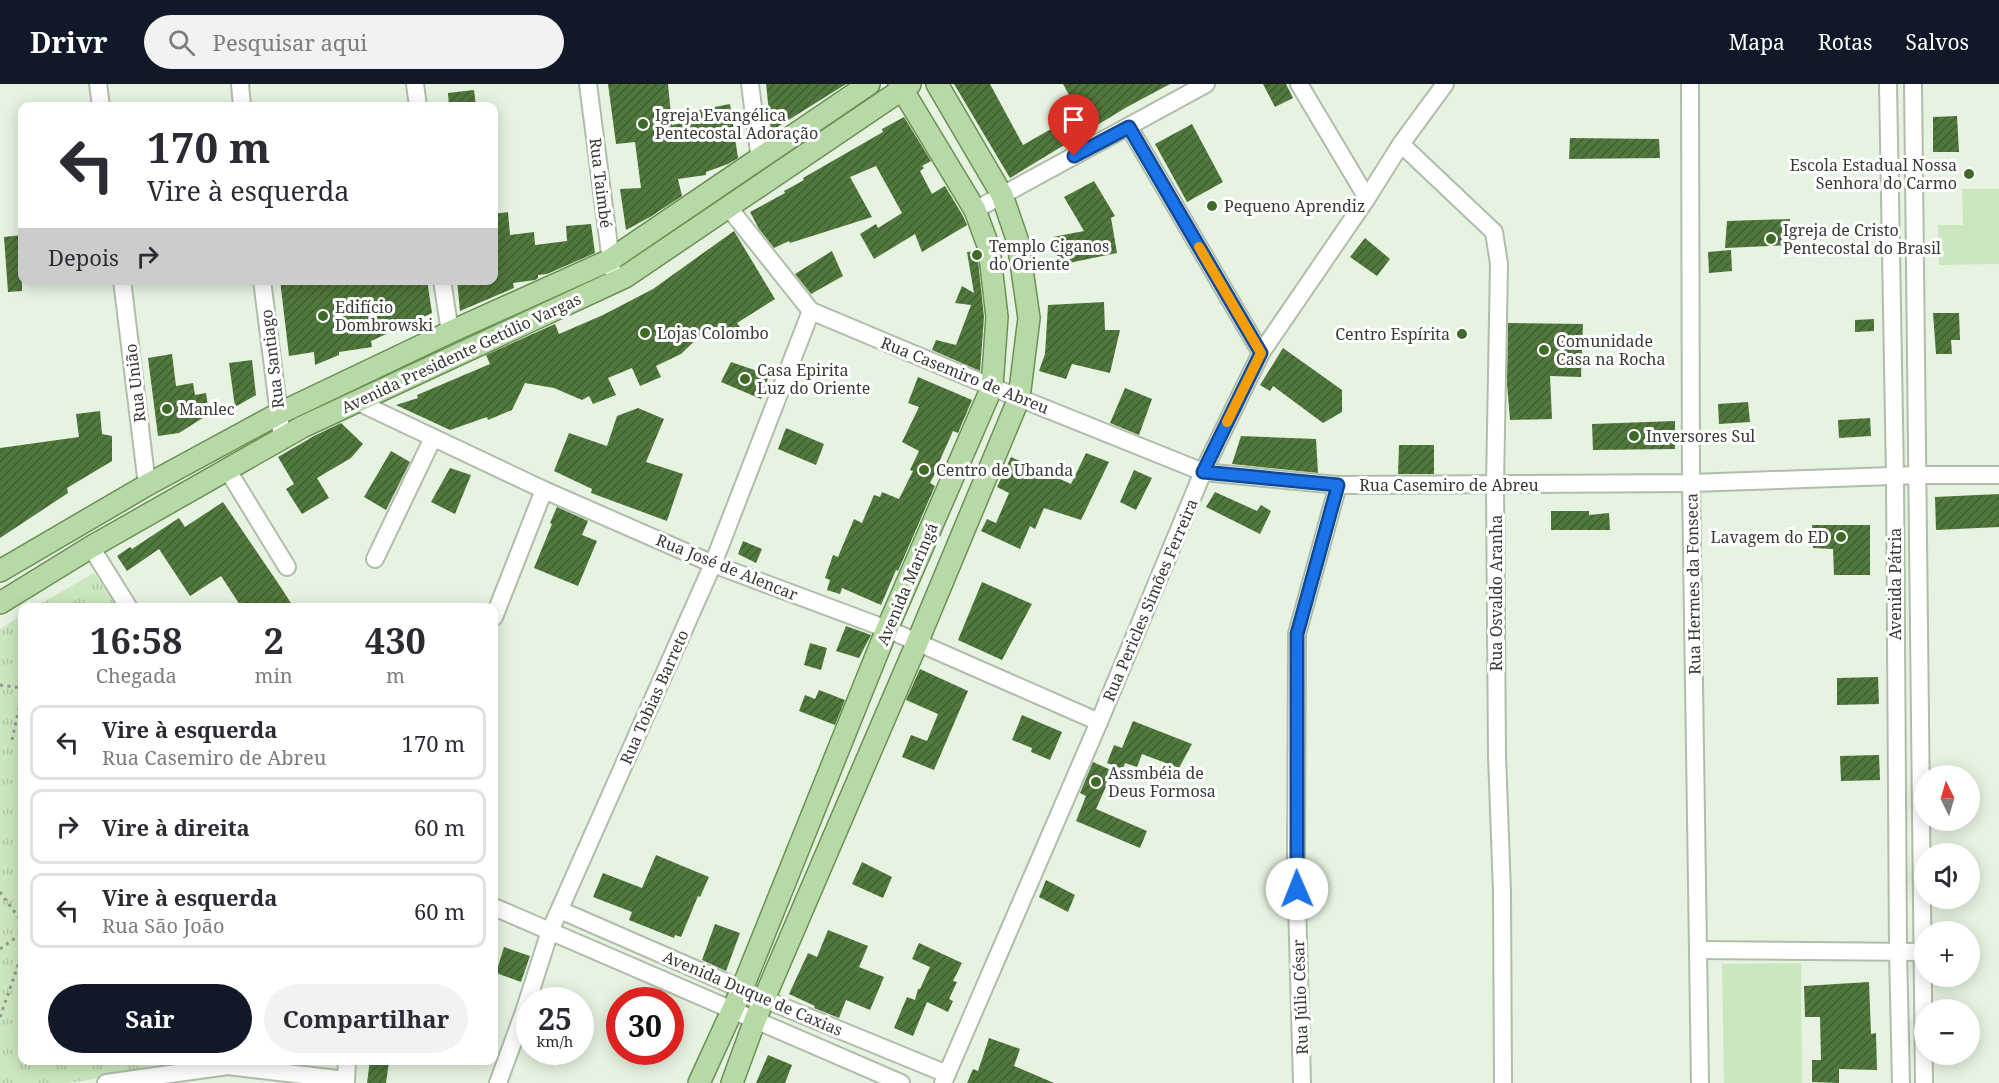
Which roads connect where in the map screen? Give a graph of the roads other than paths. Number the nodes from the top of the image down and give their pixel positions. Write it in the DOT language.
graph roads {
  1 [pos="98,84"];
  2 [pos="240,84"];
  3 [pos="415,84"];
  4 [pos="588,84"];
  5 [pos="750,84"];
  6 [pos="869,84"];
  7 [pos="937,84"];
  8 [pos="1206,84"];
  9 [pos="1299,84"];
  10 [pos="1444,84"];
  11 [pos="1690,84"];
  12 [pos="1888,84"];
  13 [pos="1913,84"];
  14 [pos="904,86"];
  15 [pos="100,102"];
  16 [pos="242,102"];
  17 [pos="417,102"];
  18 [pos="1129,127"];
  19 [pos="1401,144"];
  20 [pos="760,160"];
  21 [pos="1002,195"];
  22 [pos="1367,198"];
  23 [pos="729,208"];
  24 [pos="975,210"];
  25 [pos="610,260"];
  26 [pos="615,281"];
  27 [pos="123,285"];
  28 [pos="263,285"];
  29 [pos="443,285"];
  30 [pos="811,311"];
  31 [pos="450,332"];
  32 [pos="1261,353"];
  33 [pos="992,387"];
  34 [pos="1019,398"];
  35 [pos="358,402"];
  36 [pos="278,414"];
  37 [pos="282,438"];
  38 [pos="433,438"];
  39 [pos="227,469"];
  40 [pos="1203,472"];
  41 [pos="1919,475"];
  42 [pos="1999,475"];
  43 [pos="1895,476"];
  44 [pos="1691,483"];
  45 [pos="147,485"];
  46 [pos="1338,485"];
  47 [pos="1496,485"];
  48 [pos="544,490"];
  49 [pos="91,547"];
  50 [pos="375,559"];
  51 [pos="713,564"];
  52 [pos="287,567"];
  53 [pos="0,571"];
  54 [pos="0,603"];
  55 [pos="126,603"];
  56 [pos="498,606"];
  57 [pos="887,629"];
  58 [pos="917,643"];
  59 [pos="1896,717"];
  60 [pos="1921,717"];
  61 [pos="1099,722"];
  62 [pos="498,910"];
  63 [pos="560,910"];
  64 [pos="1923,921"];
  65 [pos="550,931"];
  66 [pos="1699,950"];
  67 [pos="1898,951"];
  68 [pos="1914,952"];
  69 [pos="1923,987"];
  70 [pos="742,989"];
  71 [pos="764,999"];
  72 [pos="731,1011"];
  73 [pos="755,1020"];
  74 [pos="347,1065"];
  75 [pos="945,1078"];
  76 [pos="346,1081"];
  77 [pos="106,1083"];
  78 [pos="498,1083"];
  79 [pos="699,1083"];
  80 [pos="732,1083"];
  81 [pos="901,1083"];
  82 [pos="1302,1083"];
  83 [pos="1503,1083"];
  84 [pos="1700,1083"];
  85 [pos="1901,1083"];
  86 [pos="1924,1083"];
  1 -- 15 [label="street"];
  2 -- 16 [label="street"];
  3 -- 17 [label="street"];
  4 -- 25 [label="street, Rua Taimbé"];
  5 -- 20 [label="street"];
  6 -- 20 [label="main road, Avenida Presidente Getúlio Vargas"];
  7 -- 21 [label="main road, Avenida Maringá"];
  8 -- 18 [label="street"];
  9 -- 22 [label="street"];
  10 -- 19 [label="street, Rua Pericles Simões Ferreira"];
  11 -- 44 [label="street, Rua Hermes da Fonseca"];
  12 -- 43 [label="street, Avenida Pátria"];
  13 -- 41 [label="street, Avenida Pátria"];
  14 -- 23 [label="main road, Avenida Presidente Getúlio Vargas"];
  14 -- 24 [label="main road, Avenida Maringá"];
  18 -- 21 [label="street"];
  18 -- 32 [label="street"];
  19 -- 22 [label="street, Rua Pericles Simões Ferreira"];
  19 -- 47 [label="street, Rua Osvaldo Aranha"];
  20 -- 25 [label="main road, Avenida Presidente Getúlio Vargas"];
  21 -- 24 [label="street"];
  21 -- 34 [label="main road, Avenida Maringá"];
  22 -- 32 [label="street, Rua Pericles Simões Ferreira"];
  23 -- 26 [label="main road, Avenida Presidente Getúlio Vargas"];
  23 -- 30 [label="street, Rua Casemiro de Abreu"];
  24 -- 33 [label="main road, Avenida Maringá"];
  25 -- 26 [label="street, Rua Taimbé"];
  25 -- 31 [label="main road, Avenida Presidente Getúlio Vargas"];
  26 -- 35 [label="main road, Avenida Presidente Getúlio Vargas"];
  27 -- 45 [label="street, Rua União"];
  28 -- 36 [label="street, Rua Santiago"];
  29 -- 31 [label="street"];
  30 -- 33 [label="street, Rua Casemiro de Abreu"];
  30 -- 51 [label="street, Rua Tobias Barreto"];
  31 -- 36 [label="main road, Avenida Presidente Getúlio Vargas"];
  32 -- 40 [label="street, Rua Pericles Simões Ferreira"];
  33 -- 34 [label="street, Rua Casemiro de Abreu"];
  33 -- 57 [label="main road, Avenida Maringá"];
  34 -- 40 [label="street, Rua Casemiro de Abreu"];
  34 -- 58 [label="main road, Avenida Maringá"];
  35 -- 37 [label="main road, Avenida Presidente Getúlio Vargas"];
  35 -- 38 [label="street, Rua José de Alencar"];
  36 -- 37 [label="street, Rua Santiago"];
  36 -- 45 [label="main road, Avenida Presidente Getúlio Vargas"];
  37 -- 39 [label="main road, Avenida Presidente Getúlio Vargas"];
  38 -- 48 [label="street, Rua José de Alencar"];
  38 -- 50 [label="street"];
  39 -- 49 [label="main road, Avenida Presidente Getúlio Vargas"];
  39 -- 52 [label="street"];
  40 -- 46 [label="street, Rua Casemiro de Abreu"];
  40 -- 61 [label="street, Rua Pericles Simões Ferreira"];
  41 -- 42 [label="street, Rua Casemiro de Abreu"];
  41 -- 43 [label="street, Rua Casemiro de Abreu"];
  41 -- 60 [label="street, Avenida Pátria"];
  43 -- 44 [label="street, Rua Casemiro de Abreu"];
  43 -- 59 [label="street, Avenida Pátria"];
  44 -- 47 [label="street, Rua Casemiro de Abreu"];
  44 -- 66 [label="street, Rua Hermes da Fonseca"];
  45 -- 53 [label="main road, Avenida Presidente Getúlio Vargas"];
  46 -- 47 [label="street, Rua Casemiro de Abreu"];
  46 -- 82 [label="street, Rua Júlio César"];
  47 -- 83 [label="street, Rua Osvaldo Aranha"];
  48 -- 51 [label="street, Rua José de Alencar"];
  48 -- 56 [label="street"];
  49 -- 54 [label="main road, Avenida Presidente Getúlio Vargas"];
  49 -- 55 [label="street"];
  51 -- 57 [label="street, Rua José de Alencar"];
  51 -- 63 [label="street, Rua Tobias Barreto"];
  57 -- 58 [label="street, Rua José de Alencar"];
  57 -- 70 [label="main road, Avenida Maringá"];
  58 -- 61 [label="street, Rua José de Alencar"];
  58 -- 71 [label="main road, Avenida Maringá"];
  59 -- 60 [label="street"];
  59 -- 67 [label="street, Avenida Pátria"];
  60 -- 64 [label="street, Avenida Pátria"];
  61 -- 75 [label="street, Rua Pericles Simões Ferreira"];
  62 -- 65 [label="street, Avenida Duque de Caxias"];
  63 -- 65 [label="street, Rua Tobias Barreto"];
  63 -- 70 [label="street, Avenida Duque de Caxias"];
  65 -- 72 [label="street, Avenida Duque de Caxias"];
  65 -- 78 [label="street, Rua Tobias Barreto"];
  66 -- 67 [label="street"];
  66 -- 84 [label="street, Rua Hermes da Fonseca"];
  67 -- 68 [label="street"];
  67 -- 85 [label="street, Avenida Pátria"];
  69 -- 86 [label="street, Avenida Pátria"];
  70 -- 71 [label="street, Avenida Duque de Caxias"];
  70 -- 72 [label="main road, Avenida Maringá"];
  71 -- 73 [label="main road, Avenida Maringá"];
  71 -- 75 [label="street, Avenida Duque de Caxias"];
  72 -- 73 [label="street, Avenida Duque de Caxias"];
  72 -- 79 [label="main road, Avenida Maringá"];
  73 -- 80 [label="main road, Avenida Maringá"];
  73 -- 81 [label="street, Avenida Duque de Caxias"];
  74 -- 76 [label="street"];
  76 -- 77 [label="street"];
}
